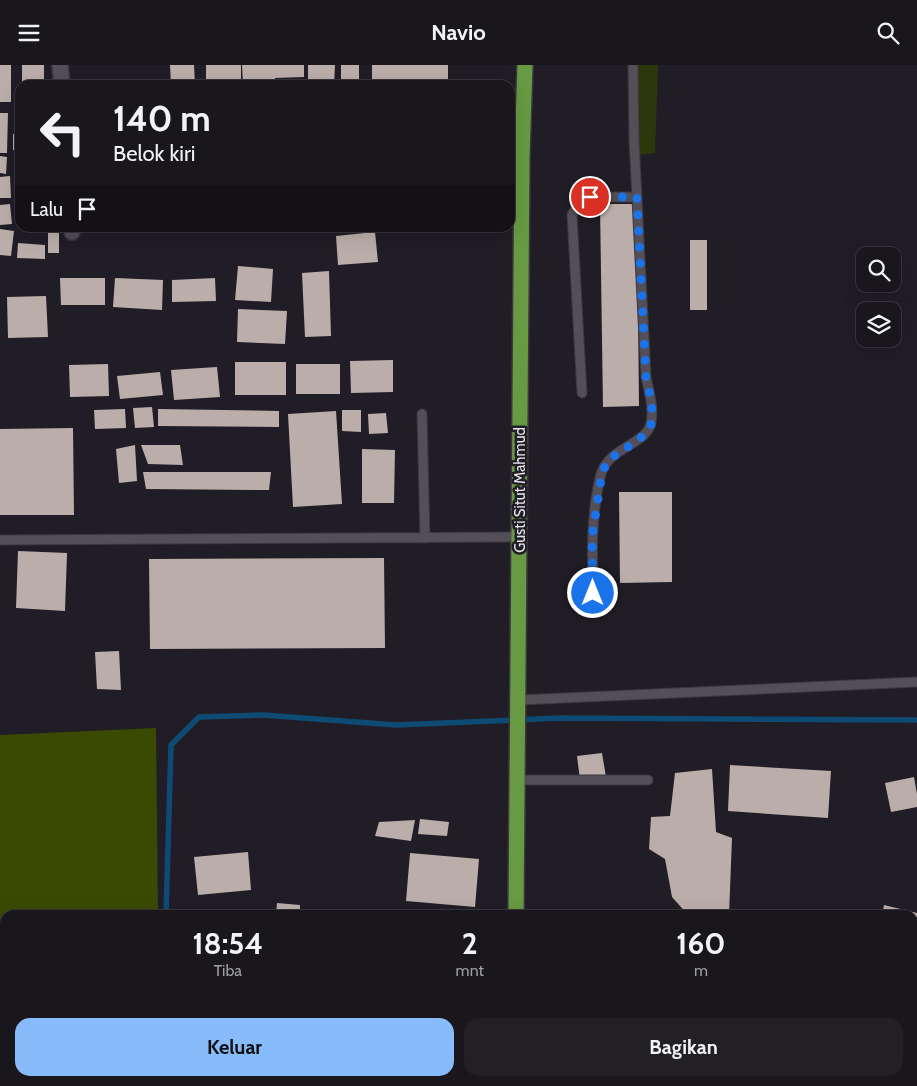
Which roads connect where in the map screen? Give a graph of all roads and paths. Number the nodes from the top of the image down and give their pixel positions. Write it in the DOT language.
graph roads {
  1 [pos="60,65"];
  2 [pos="526,65"];
  3 [pos="633,65"];
  4 [pos="62,80"];
  5 [pos="516,156"];
  6 [pos="637,197"];
  7 [pos="582,393"];
  8 [pos="422,413"];
  9 [pos="519,537"];
  10 [pos="425,538"];
  11 [pos="0,540"];
  12 [pos="593,593"];
  13 [pos="917,683"];
  14 [pos="518,700"];
  15 [pos="518,780"];
  16 [pos="648,780"];
  17 [pos="516,910"];
  1 -- 4 [label="street"];
  2 -- 5 [label="highway, Gusti Situt Mahmud"];
  3 -- 6 [label="lane"];
  5 -- 9 [label="highway, Gusti Situt Mahmud"];
  6 -- 7 [label="lane"];
  6 -- 12 [label="lane"];
  8 -- 10 [label="lane"];
  9 -- 10 [label="lane"];
  9 -- 14 [label="highway, Gusti Situt Mahmud"];
  10 -- 11 [label="lane"];
  13 -- 14 [label="lane"];
  14 -- 15 [label="highway, Gusti Situt Mahmud"];
  15 -- 16 [label="lane"];
  15 -- 17 [label="highway, Gusti Situt Mahmud"];
}
